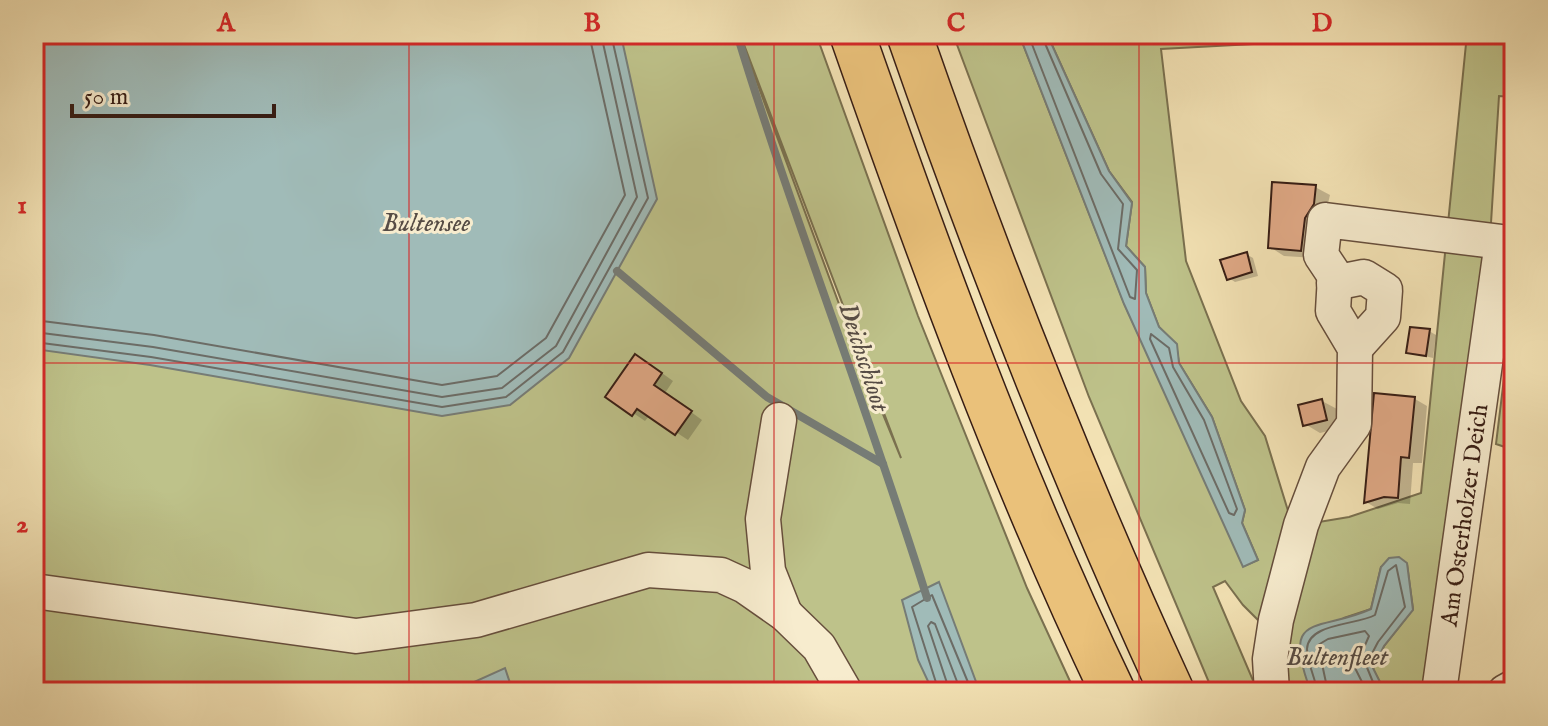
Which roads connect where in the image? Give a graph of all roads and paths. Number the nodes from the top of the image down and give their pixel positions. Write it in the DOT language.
graph roads {
  1 [pos="852,34"];
  2 [pos="909,34"];
  3 [pos="1334,283"];
  4 [pos="1355,348"];
  5 [pos="779,420"];
  6 [pos="34,591"];
  7 [pos="785,614"];
  8 [pos="1514,687"];
  9 [pos="845,692"];
  10 [pos="1113,692"];
  11 [pos="1172,692"];
  12 [pos="1272,692"];
  13 [pos="1439,692"];
  14 [pos="1505,692"];
  1 -- 10 [label="highway"];
  2 -- 11 [label="highway"];
  3 -- 4 [label="lane"];
  3 -- 4 [label="lane"];
  3 -- 13 [label="lane, Am Osterholzer Deich"];
  4 -- 12 [label="lane"];
  5 -- 7 [label="lane"];
  6 -- 7 [label="lane"];
  7 -- 9 [label="lane"];
  8 -- 14 [label="lane"];
}
